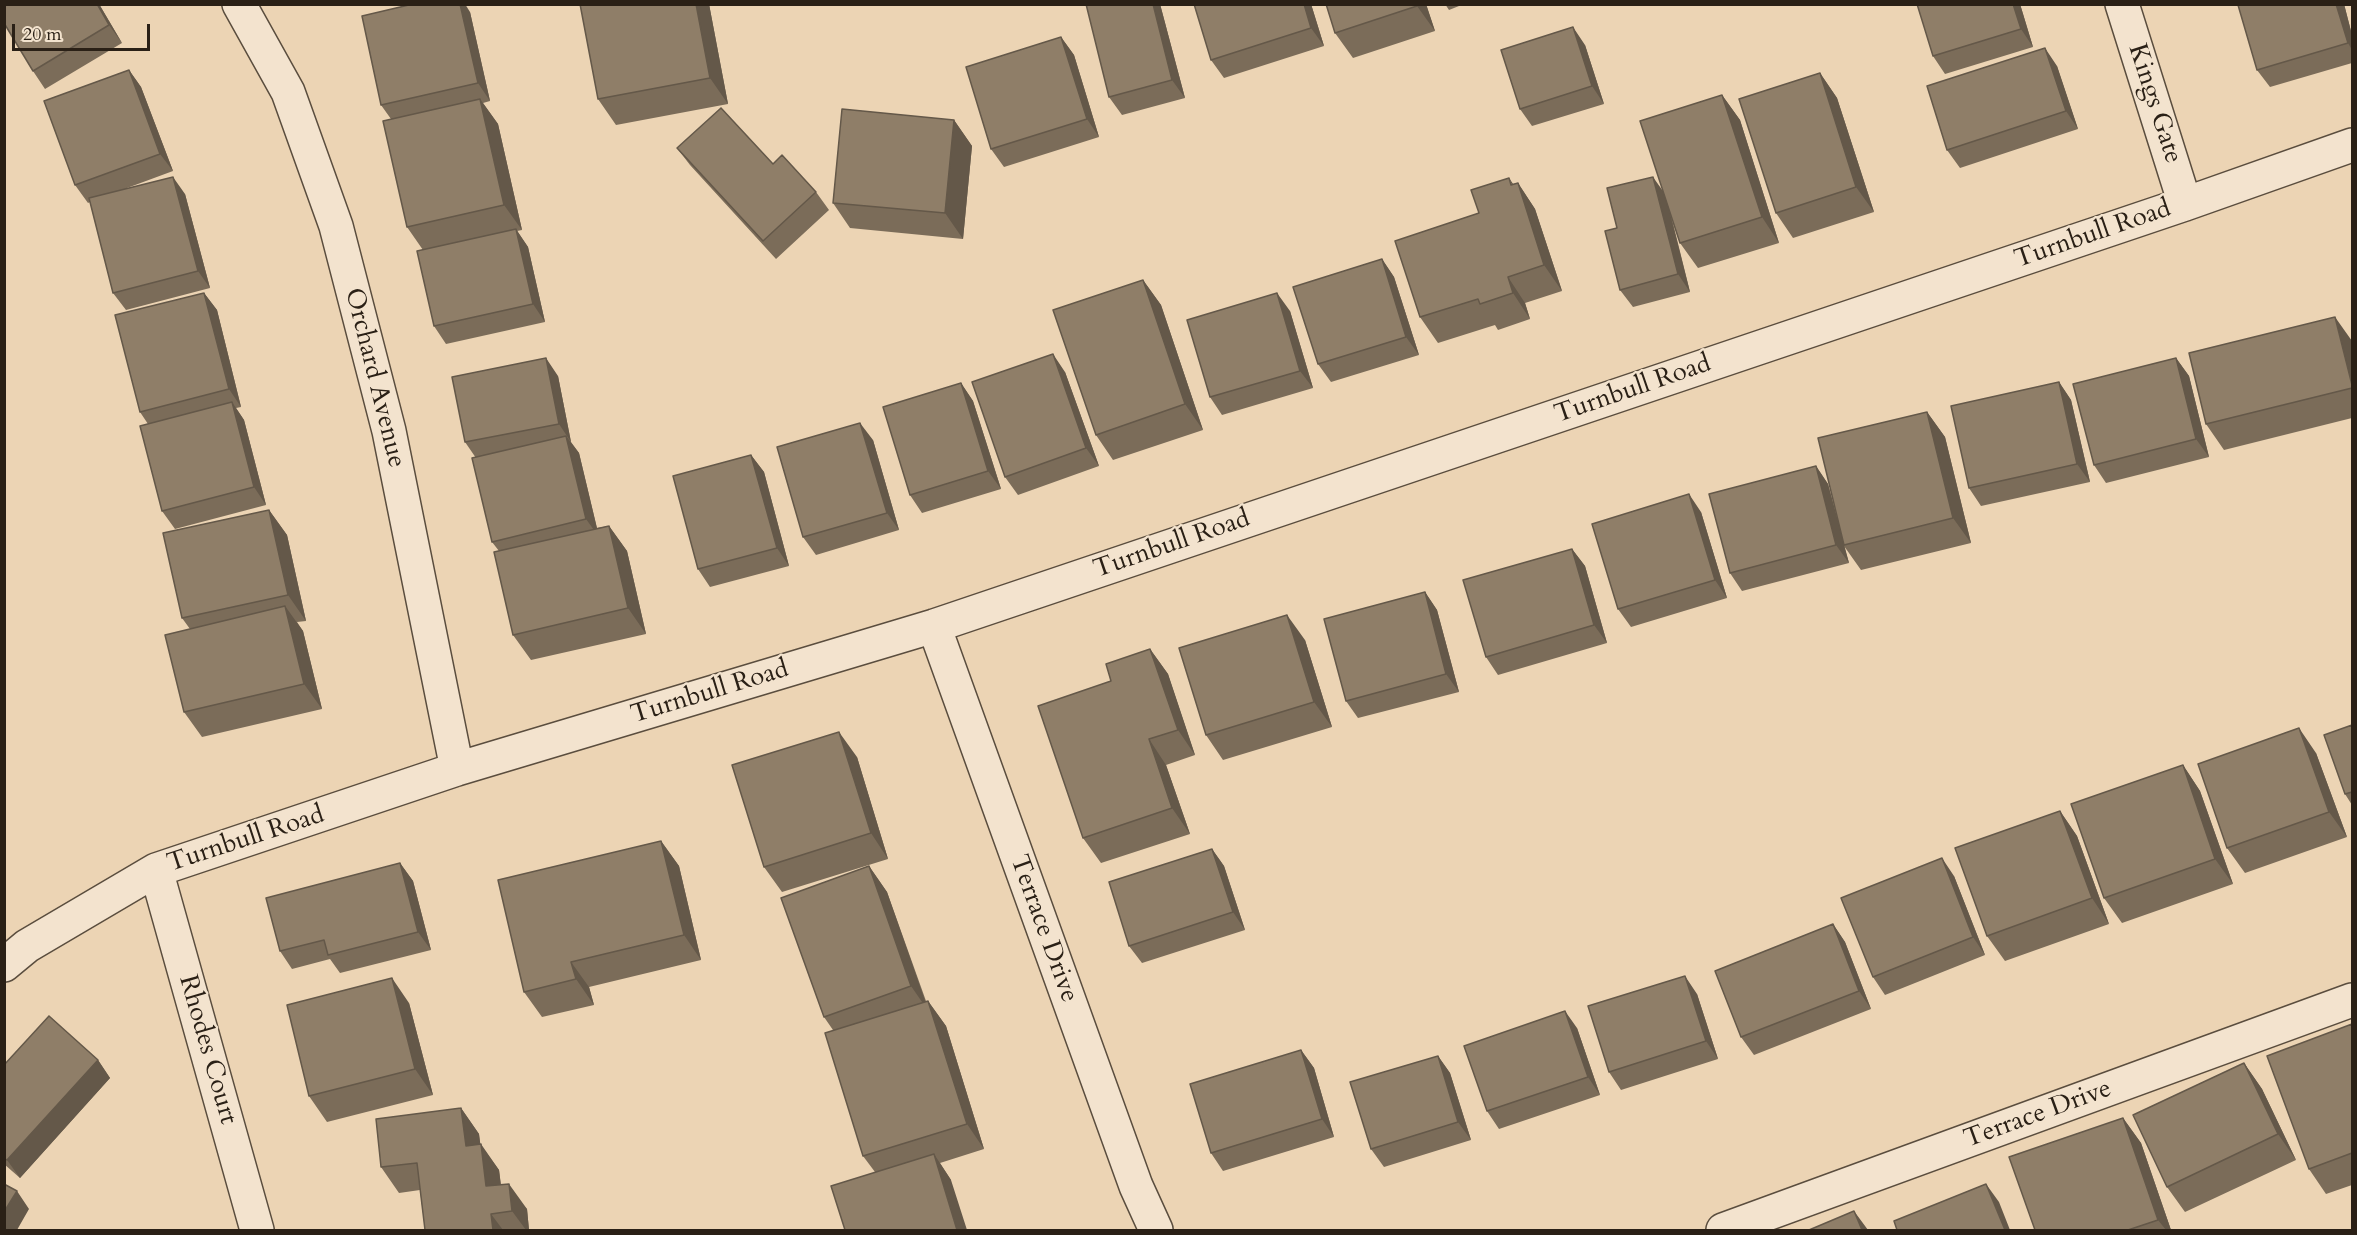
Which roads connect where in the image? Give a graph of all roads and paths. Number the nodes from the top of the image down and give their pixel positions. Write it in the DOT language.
graph roads {
  1 [pos="239,4"];
  2 [pos="2122,4"];
  3 [pos="2352,145"];
  4 [pos="2185,204"];
  5 [pos="934,626"];
  6 [pos="457,770"];
  7 [pos="156,870"];
  8 [pos="4,965"];
  9 [pos="2352,1000"];
  10 [pos="257,1230"];
  11 [pos="1156,1230"];
  12 [pos="1723,1230"];
  1 -- 6 [label="street, Orchard Avenue"];
  2 -- 4 [label="street, Kings Gate"];
  3 -- 4 [label="street, Turnbull Road"];
  4 -- 5 [label="street, Turnbull Road"];
  5 -- 6 [label="street, Turnbull Road"];
  5 -- 11 [label="street, Terrace Drive"];
  6 -- 7 [label="street, Turnbull Road"];
  7 -- 8 [label="street, Turnbull Road"];
  7 -- 10 [label="street, Rhodes Court"];
  9 -- 12 [label="street, Terrace Drive"];
}
